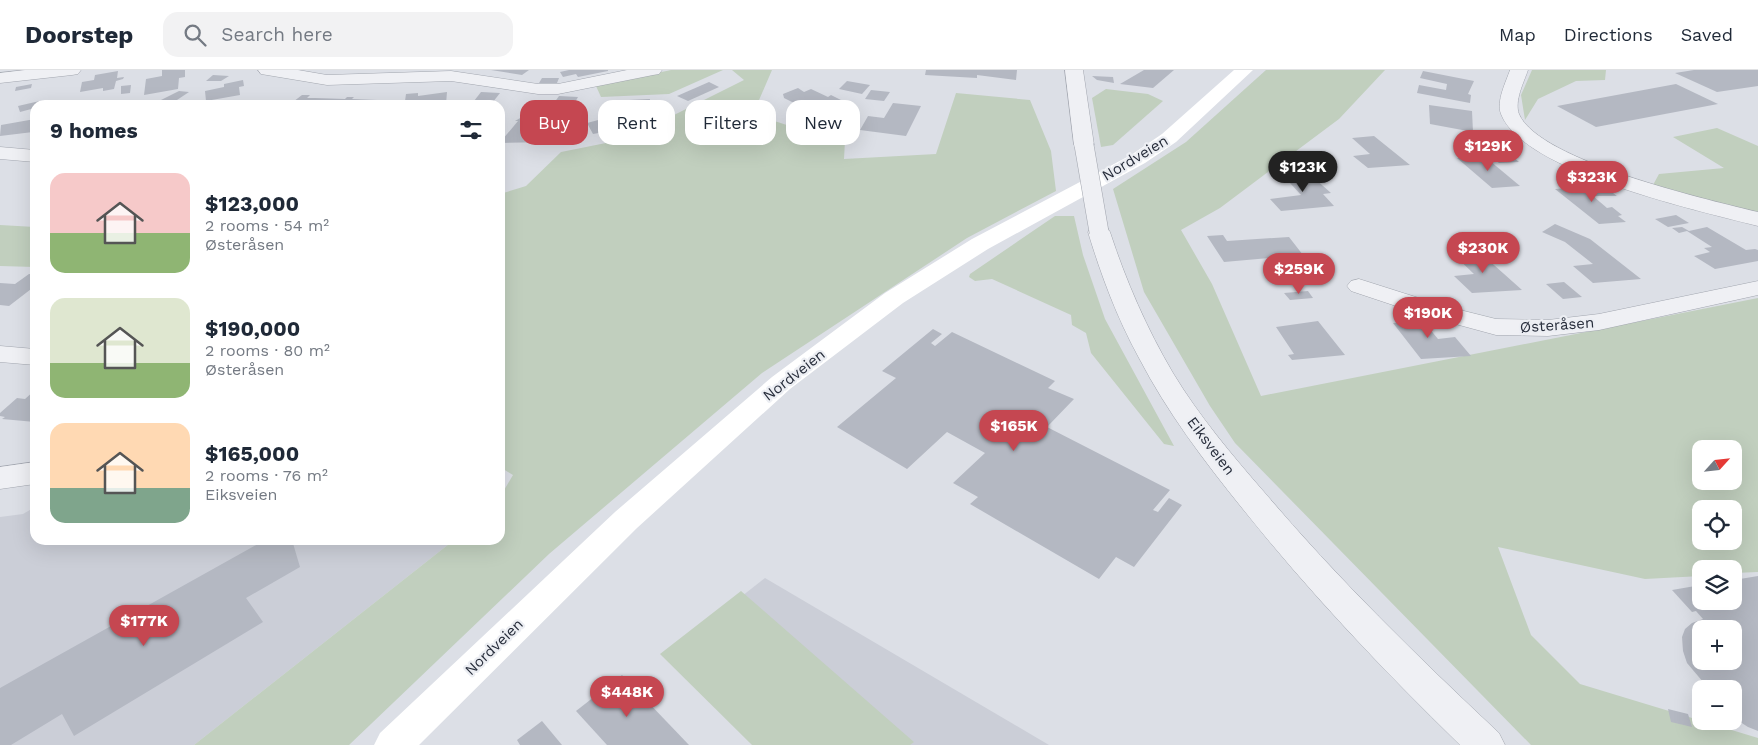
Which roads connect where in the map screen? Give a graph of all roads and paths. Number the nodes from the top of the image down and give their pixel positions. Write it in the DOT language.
graph roads {
  1 [pos="72,70"];
  2 [pos="267,70"];
  3 [pos="652,70"];
  4 [pos="1074,70"];
  5 [pos="1244,70"];
  6 [pos="1519,70"];
  7 [pos="0,78"];
  8 [pos="0,153"];
  9 [pos="30,156"];
  10 [pos="1758,219"];
  11 [pos="1358,286"];
  12 [pos="1758,288"];
  13 [pos="0,354"];
  14 [pos="30,357"];
  15 [pos="30,474"];
  16 [pos="0,478"];
  17 [pos="393,745"];
  18 [pos="1486,745"];
  1 -- 7 [label="street"];
  2 -- 3 [label="street"];
  4 -- 18 [label="street, Eiksveien, bridge"];
  5 -- 17 [label="main road, Nordveien"];
  6 -- 10 [label="street"];
  8 -- 9 [label="street"];
  11 -- 12 [label="street, Østeråsen"];
  13 -- 14 [label="street"];
  15 -- 16 [label="street"];
}
